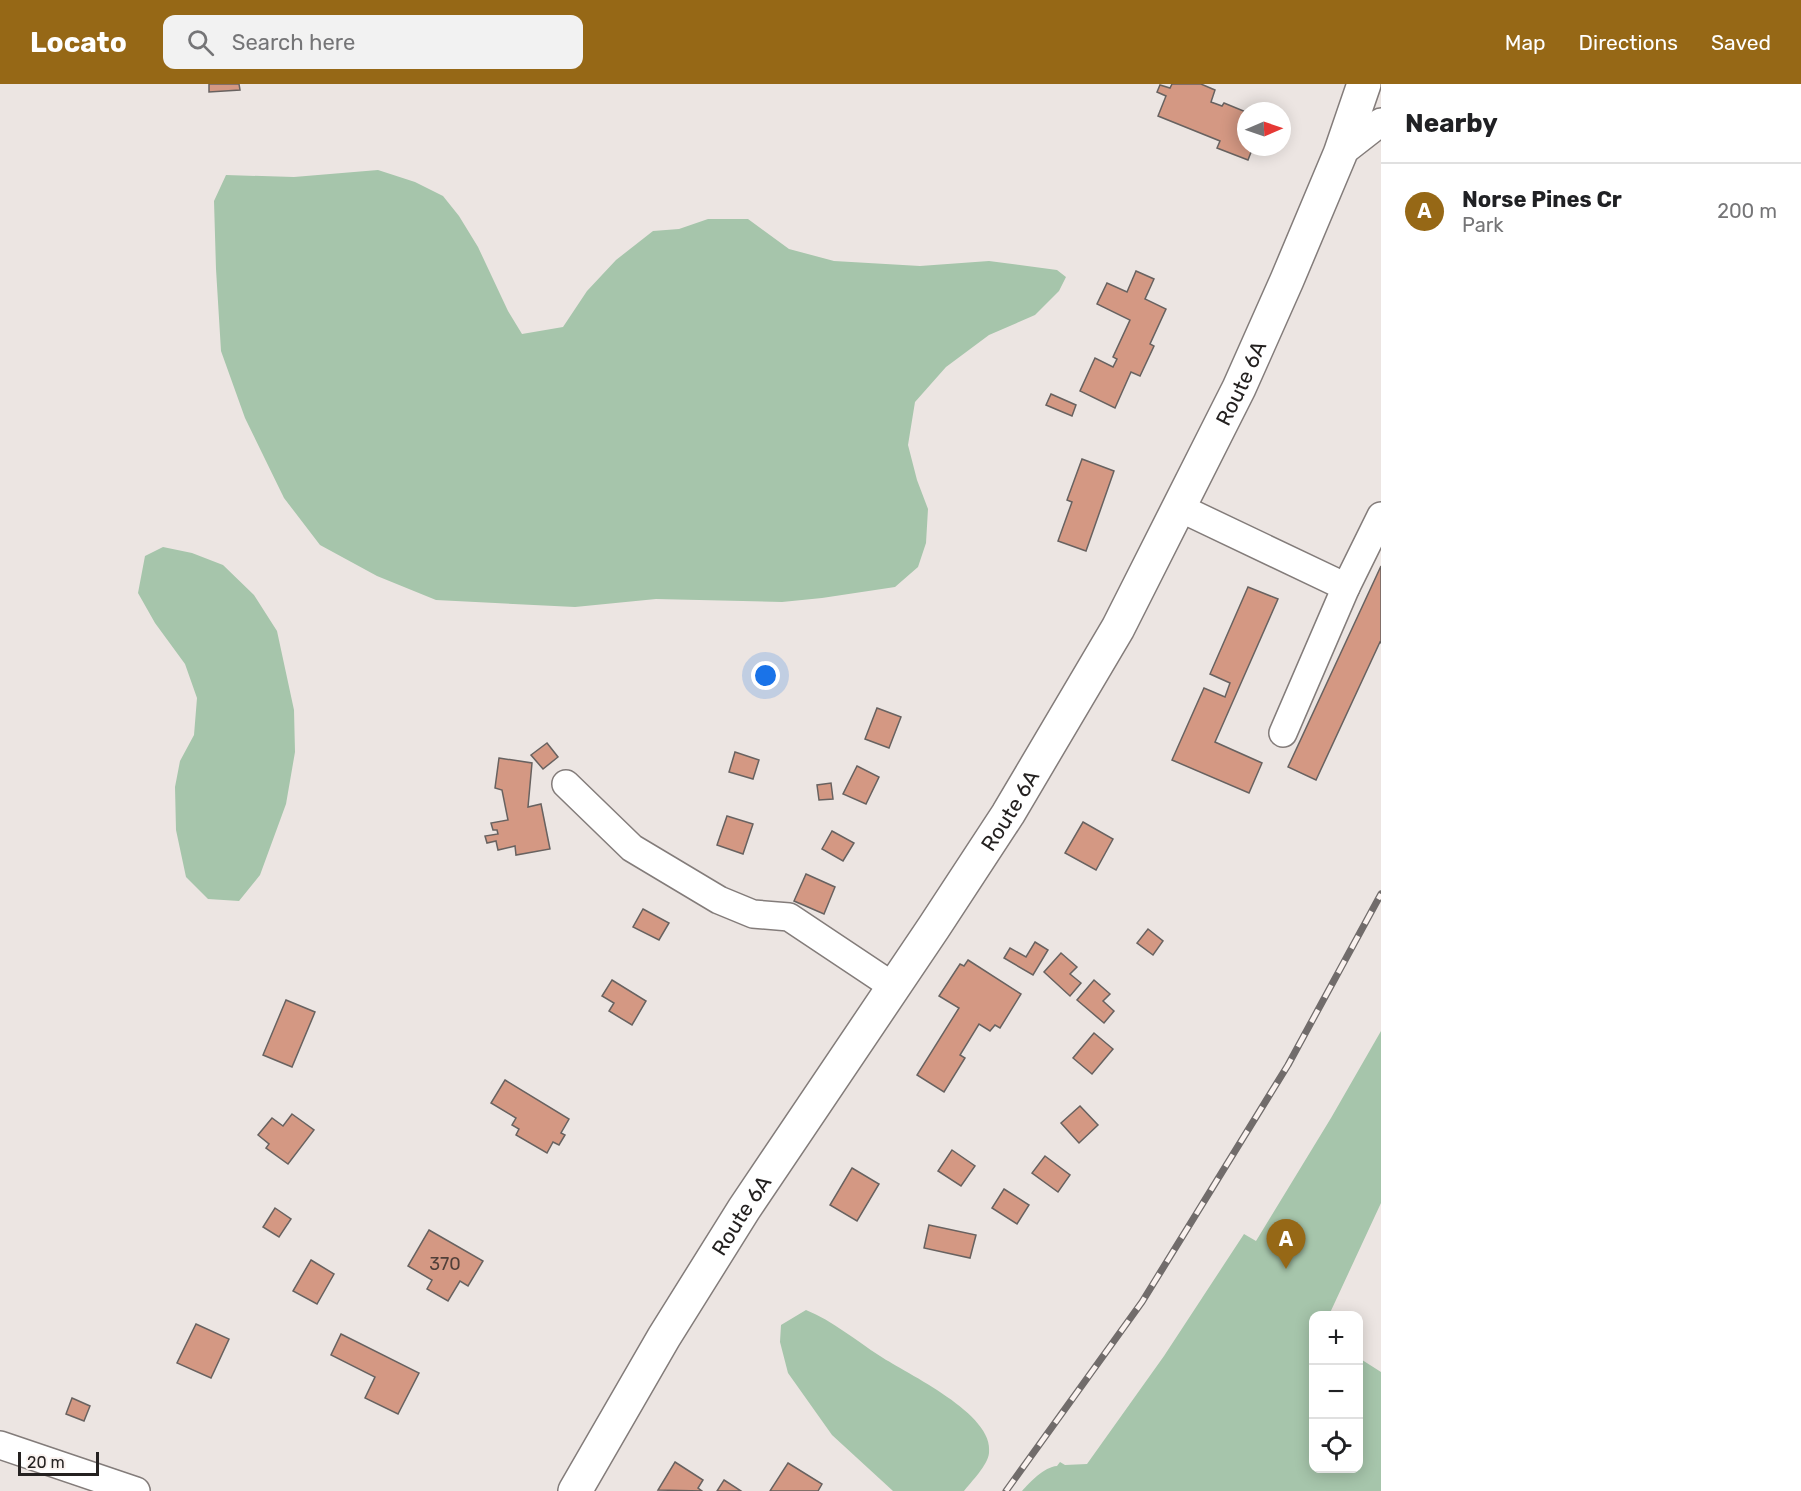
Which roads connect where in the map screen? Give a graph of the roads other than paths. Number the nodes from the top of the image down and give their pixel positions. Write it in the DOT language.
graph roads {
  1 [pos="1364,84"];
  2 [pos="1381,122"];
  3 [pos="1340,154"];
  4 [pos="1180,508"];
  5 [pos="1381,516"];
  6 [pos="1346,587"];
  7 [pos="1283,733"];
  8 [pos="566,784"];
  9 [pos="894,987"];
  10 [pos="0,1445"];
  11 [pos="136,1491"];
  12 [pos="575,1491"];
  1 -- 3 [label="main road, Route 6A"];
  2 -- 3 [label="street"];
  3 -- 4 [label="main road, Route 6A"];
  4 -- 6 [label="street"];
  4 -- 9 [label="main road, Route 6A"];
  5 -- 6 [label="street"];
  6 -- 7 [label="street"];
  8 -- 9 [label="street"];
  9 -- 12 [label="main road, Route 6A"];
  10 -- 11 [label="street"];
}
